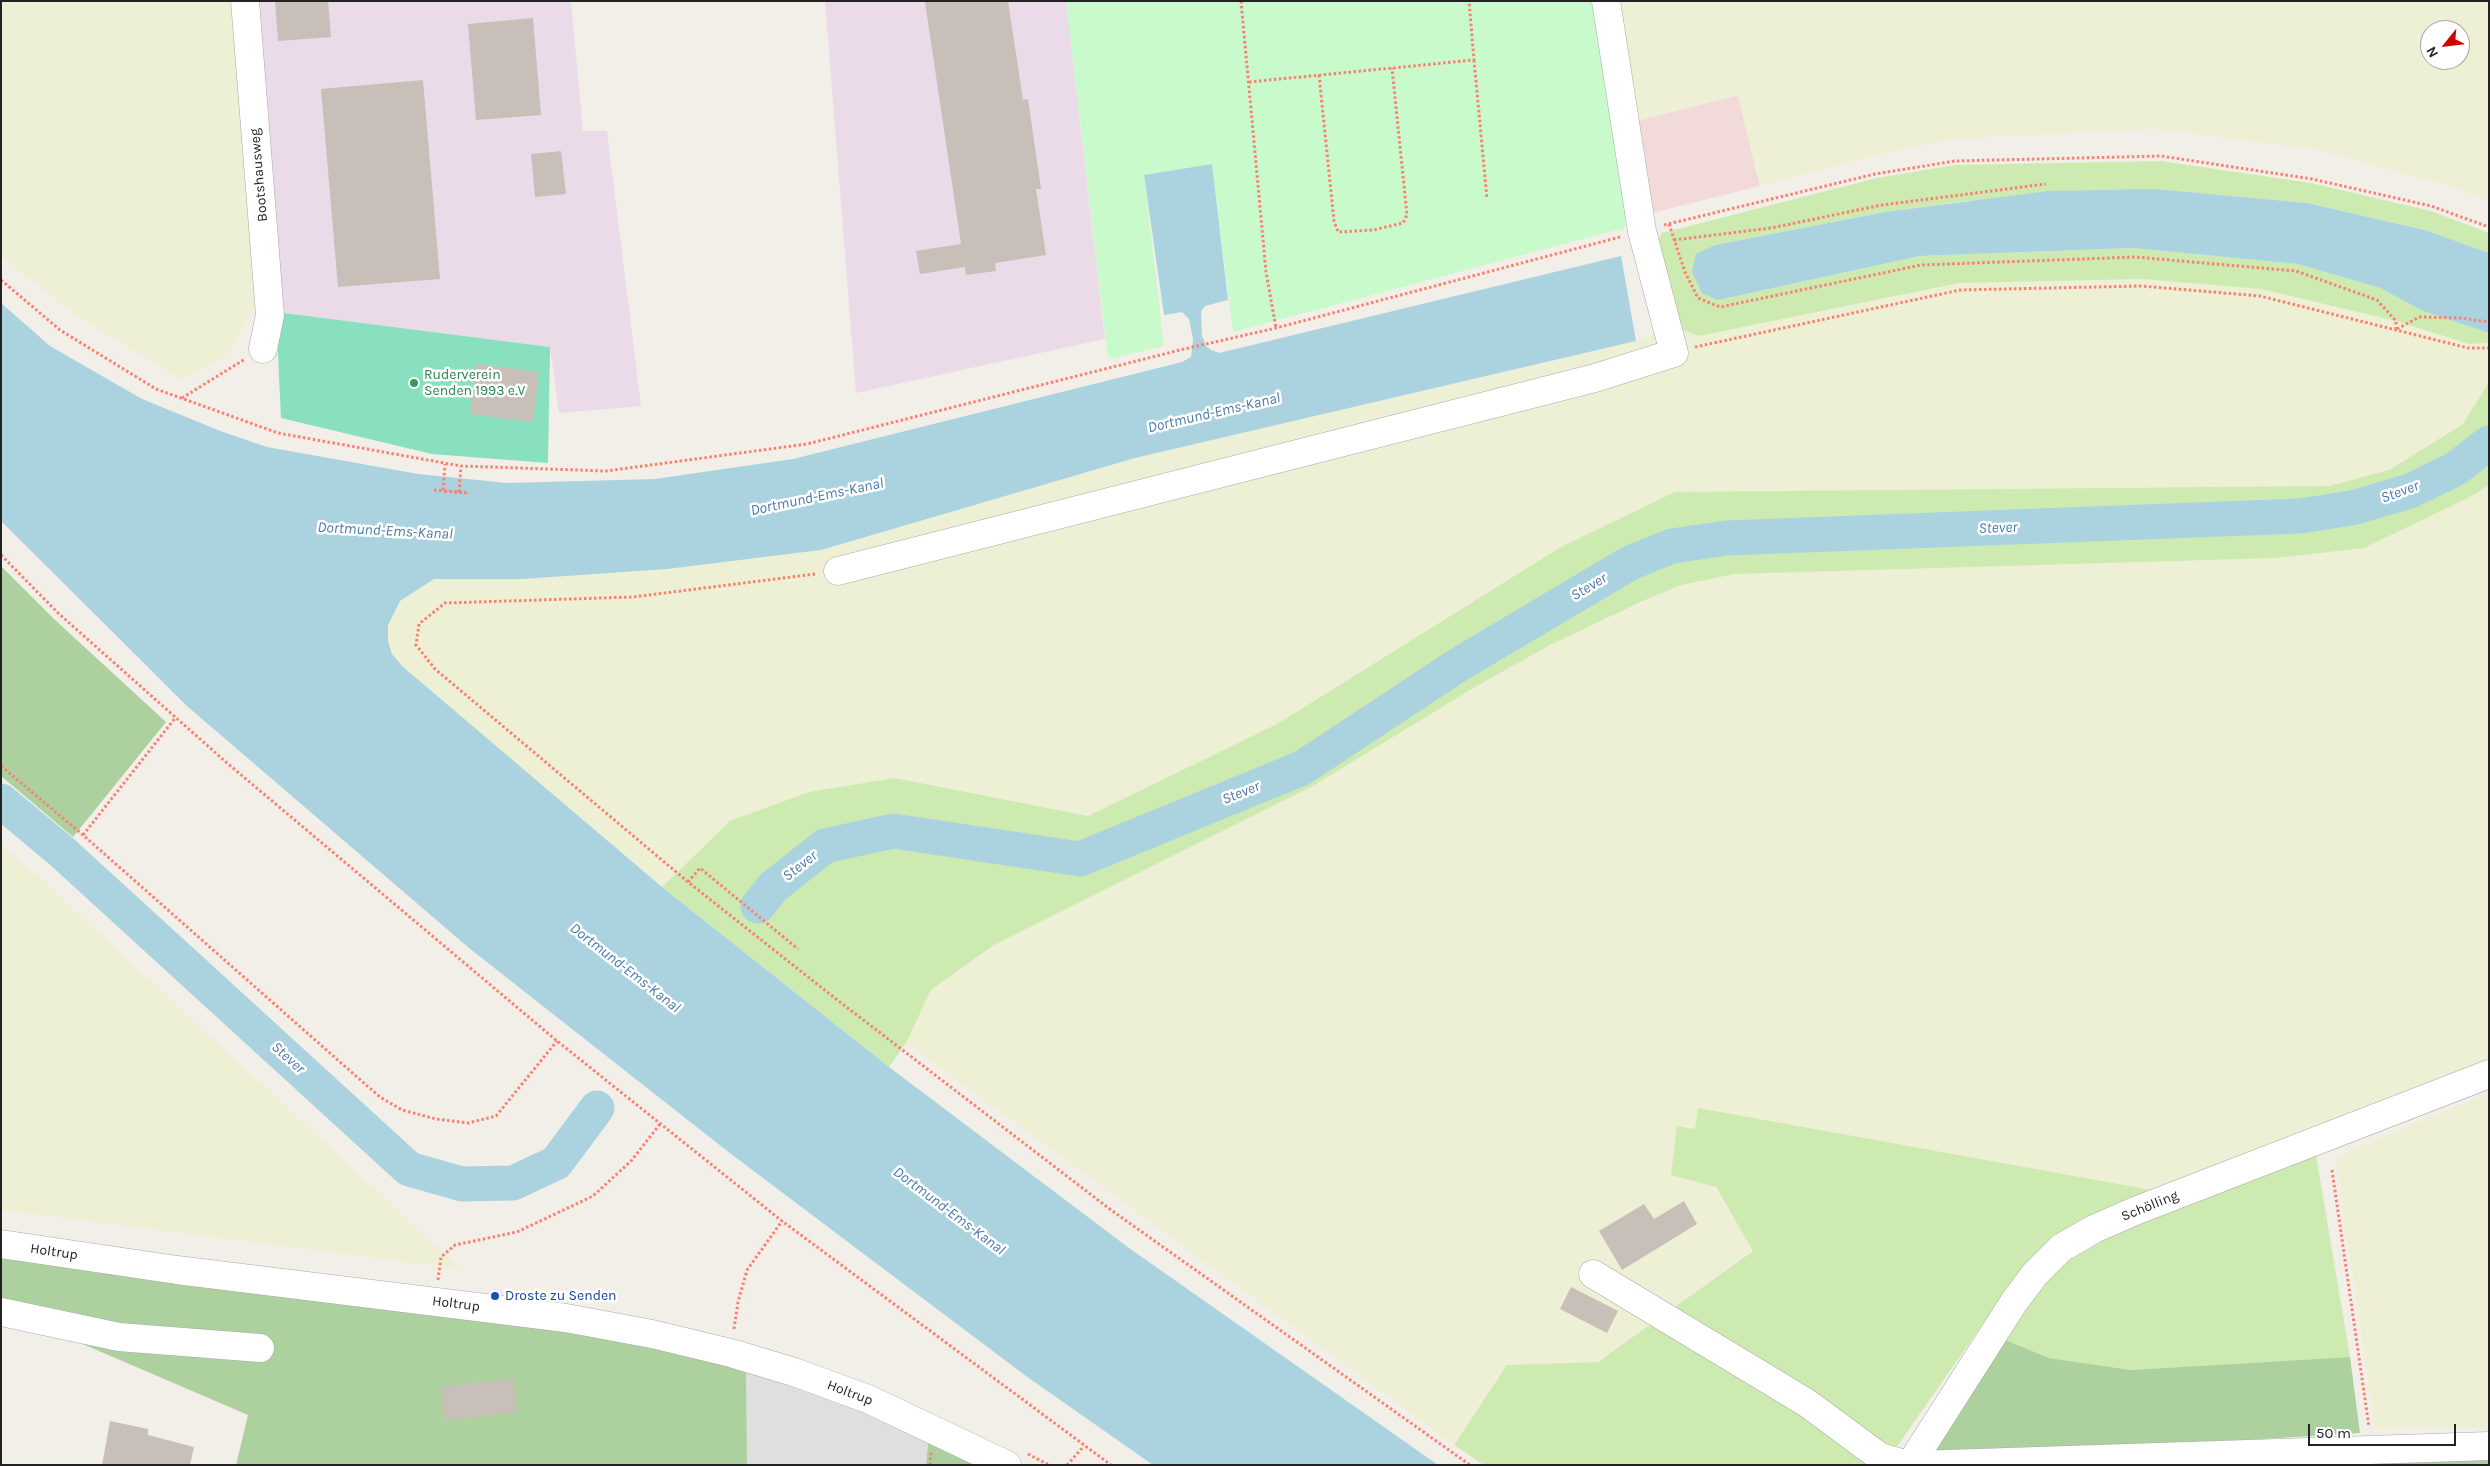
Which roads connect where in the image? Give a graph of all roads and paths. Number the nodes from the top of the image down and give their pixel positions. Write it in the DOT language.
graph roads {
  1 [pos="245,1"];
  2 [pos="1241,1"];
  3 [pos="1469,1"];
  4 [pos="1606,1"];
  5 [pos="1474,60"];
  6 [pos="1392,68"];
  7 [pos="1319,75"];
  8 [pos="1249,82"];
  9 [pos="2046,184"];
  10 [pos="1487,199"];
  11 [pos="1669,224"];
  12 [pos="2488,227"];
  13 [pos="1642,231"];
  14 [pos="1674,240"];
  15 [pos="1,280"];
  16 [pos="2489,322"];
  17 [pos="1276,328"];
  18 [pos="2396,329"];
  19 [pos="2489,348"];
  20 [pos="263,349"];
  21 [pos="1674,354"];
  22 [pos="181,398"];
  23 [pos="445,464"];
  24 [pos="461,466"];
  25 [pos="434,490"];
  26 [pos="443,490"];
  27 [pos="459,492"];
  28 [pos="1,555"];
  29 [pos="838,571"];
  30 [pos="176,717"];
  31 [pos="1,766"];
  32 [pos="83,834"];
  33 [pos="688,882"];
  34 [pos="798,949"];
  35 [pos="557,1041"];
  36 [pos="2489,1074"];
  37 [pos="660,1124"];
  38 [pos="2332,1170"];
  39 [pos="782,1220"];
  40 [pos="1,1244"];
  41 [pos="1593,1274"];
  42 [pos="438,1280"];
  43 [pos="1,1312"];
  44 [pos="734,1333"];
  45 [pos="260,1348"];
  46 [pos="1084,1446"];
  47 [pos="2489,1446"];
  48 [pos="2371,1450"];
  49 [pos="1007,1465"];
  50 [pos="1067,1465"];
  51 [pos="1110,1465"];
  52 [pos="1470,1465"];
  53 [pos="1909,1465"];
  54 [pos="1917,1465"];
  1 -- 20 [label="street, Bootshausweg"];
  2 -- 8 [label="path"];
  3 -- 5 [label="path"];
  4 -- 13 [label="street"];
  5 -- 6 [label="path"];
  5 -- 10 [label="path"];
  6 -- 7 [label="path"];
  6 -- 7 [label="path"];
  7 -- 8 [label="path"];
  8 -- 17 [label="path"];
  9 -- 14 [label="path"];
  11 -- 12 [label="path"];
  11 -- 13 [label="path"];
  11 -- 14 [label="path"];
  13 -- 17 [label="path"];
  13 -- 21 [label="street"];
  14 -- 18 [label="path"];
  15 -- 22 [label="path"];
  16 -- 18 [label="path"];
  17 -- 24 [label="path"];
  18 -- 19 [label="path"];
  18 -- 21 [label="path"];
  20 -- 22 [label="path"];
  21 -- 29 [label="street"];
  22 -- 23 [label="path"];
  23 -- 24 [label="path"];
  23 -- 26 [label="path"];
  24 -- 27 [label="path"];
  25 -- 26 [label="path"];
  26 -- 27 [label="path"];
  26 -- 27 [label="path"];
  28 -- 30 [label="path"];
  29 -- 33 [label="path"];
  30 -- 32 [label="path"];
  30 -- 35 [label="path"];
  31 -- 32 [label="path"];
  32 -- 35 [label="path"];
  33 -- 34 [label="path"];
  33 -- 52 [label="path"];
  35 -- 37 [label="path"];
  36 -- 53 [label="street, Schölling"];
  37 -- 39 [label="path"];
  37 -- 42 [label="path"];
  38 -- 48 [label="path"];
  39 -- 44 [label="path"];
  39 -- 46 [label="path"];
  40 -- 49 [label="street, Holtrup"];
  41 -- 53 [label="street"];
  43 -- 45 [label="street"];
  46 -- 50 [label="path"];
  46 -- 51 [label="path"];
  47 -- 48 [label="street"];
  48 -- 54 [label="street"];
}
